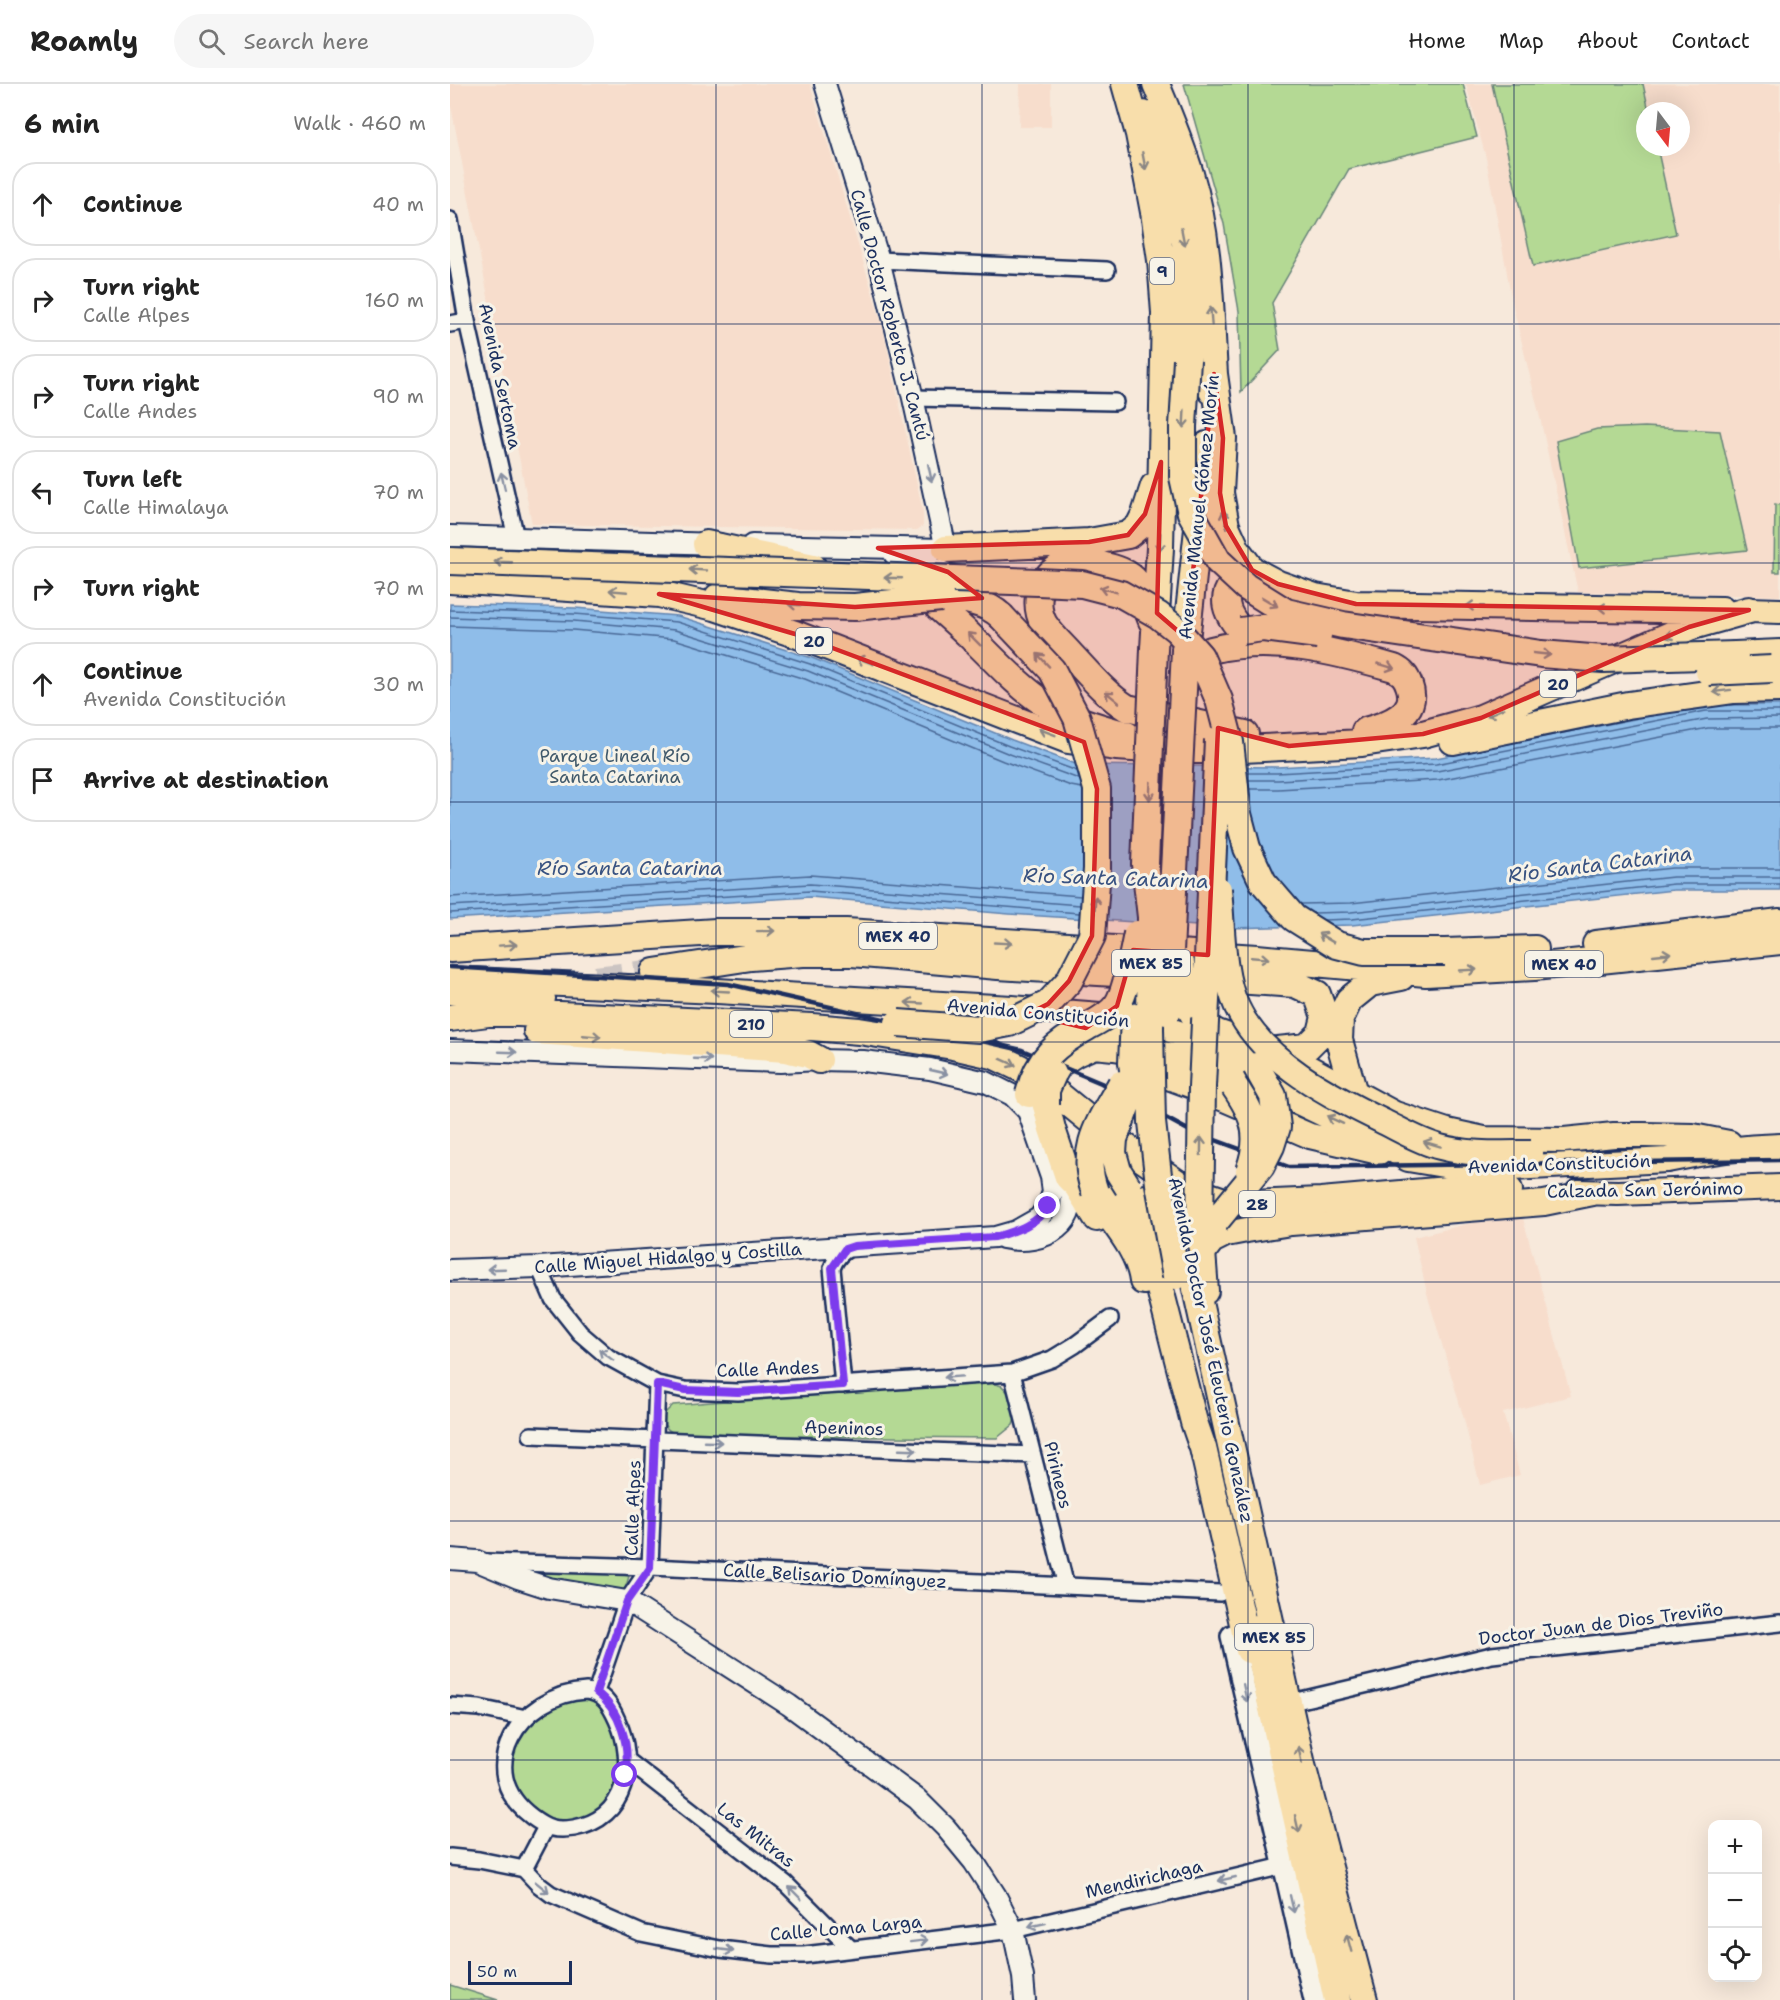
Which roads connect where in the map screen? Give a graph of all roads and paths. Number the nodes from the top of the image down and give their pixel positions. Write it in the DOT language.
graph roads {
  1 [pos="825,84"];
  2 [pos="1127,84"];
  3 [pos="1156,84"];
  4 [pos="450,220"];
  5 [pos="879,260"];
  6 [pos="1107,270"];
  7 [pos="467,321"];
  8 [pos="450,324"];
  9 [pos="1214,374"];
  10 [pos="913,398"];
  11 [pos="1115,402"];
  12 [pos="1161,462"];
  13 [pos="450,536"];
  14 [pos="516,538"];
  15 [pos="706,544"];
  16 [pos="878,548"];
  17 [pos="946,549"];
  18 [pos="1073,560"];
  19 [pos="450,561"];
  20 [pos="1252,570"];
  21 [pos="843,573"];
  22 [pos="450,580"];
  23 [pos="659,594"];
  24 [pos="940,603"];
  25 [pos="1749,610"];
  26 [pos="1780,611"];
  27 [pos="998,613"];
  28 [pos="1242,630"];
  29 [pos="1155,639"];
  30 [pos="1185,650"];
  31 [pos="1778,670"];
  32 [pos="1219,700"];
  33 [pos="1183,716"];
  34 [pos="1305,745"];
  35 [pos="1166,750"];
  36 [pos="1213,835"];
  37 [pos="1146,864"];
  38 [pos="1173,917"];
  39 [pos="1780,922"];
  40 [pos="1137,934"];
  41 [pos="931,939"];
  42 [pos="1780,941"];
  43 [pos="450,949"];
  44 [pos="852,953"];
  45 [pos="999,966"];
  46 [pos="654,972"];
  47 [pos="1426,973"];
  48 [pos="450,979"];
  49 [pos="450,991"];
  50 [pos="1001,1007"];
  51 [pos="450,1020"];
  52 [pos="450,1050"];
  53 [pos="1076,1053"];
  54 [pos="1262,1058"];
  55 [pos="819,1060"];
  56 [pos="1194,1060"];
  57 [pos="1132,1063"];
  58 [pos="1353,1090"];
  59 [pos="1040,1093"];
  60 [pos="1780,1146"];
  61 [pos="1752,1147"];
  62 [pos="1697,1154"];
  63 [pos="1408,1159"];
  64 [pos="1068,1177"];
  65 [pos="1242,1189"];
  66 [pos="1509,1190"];
  67 [pos="1593,1193"];
  68 [pos="1778,1193"];
  69 [pos="995,1237"];
  70 [pos="854,1246"];
  71 [pos="1198,1249"];
  72 [pos="539,1267"];
  73 [pos="450,1270"];
  74 [pos="1144,1291"];
  75 [pos="1110,1319"];
  76 [pos="1012,1373"];
  77 [pos="657,1384"];
  78 [pos="843,1385"];
  79 [pos="1194,1422"];
  80 [pos="531,1435"];
  81 [pos="655,1440"];
  82 [pos="1032,1455"];
  83 [pos="450,1559"];
  84 [pos="477,1562"];
  85 [pos="650,1568"];
  86 [pos="1066,1586"];
  87 [pos="1220,1593"];
  88 [pos="627,1601"];
  89 [pos="1780,1623"];
  90 [pos="1232,1636"];
  91 [pos="1261,1664"];
  92 [pos="596,1692"];
  93 [pos="1288,1703"];
  94 [pos="450,1706"];
  95 [pos="526,1718"];
  96 [pos="628,1761"];
  97 [pos="546,1827"];
  98 [pos="450,1857"];
  99 [pos="1283,1866"];
  100 [pos="524,1869"];
  101 [pos="1013,1930"];
  102 [pos="851,1949"];
  103 [pos="1025,2000"];
  104 [pos="1315,2000"];
  105 [pos="1337,2000"];
  106 [pos="1364,2000"];
  1 -- 5 [label="street, Calle Doctor Roberto J. Cantú"];
  2 -- 12 [label="highway, Avenida Manuel Gómez Morín / 9, one-way"];
  2 -- 31 [label="highway, one-way, bridge"];
  9 -- 3 [label="highway, Avenida Manuel Gómez Morín, one-way"];
  4 -- 7 [label="street, Avenida Sertoma"];
  5 -- 6 [label="street"];
  5 -- 10 [label="street, Calle Doctor Roberto J. Cantú"];
  7 -- 8 [label="street"];
  14 -- 7 [label="street, Avenida Sertoma, one-way"];
  20 -- 9 [label="highway, one-way"];
  9 -- 30 [label="highway, Avenida Manuel Gómez Morín"];
  10 -- 11 [label="street"];
  10 -- 17 [label="street, Calle Doctor Roberto J. Cantú, one-way"];
  12 -- 17 [label="highway"];
  12 -- 29 [label="highway, Avenida Manuel Gómez Morín / 9, one-way"];
  13 -- 14 [label="street"];
  14 -- 15 [label="street"];
  15 -- 16 [label="street"];
  15 -- 21 [label="highway"];
  16 -- 17 [label="street"];
  16 -- 27 [label="street"];
  17 -- 18 [label="highway"];
  18 -- 29 [label="highway"];
  34 -- 18 [label="highway, one-way"];
  32 -- 19 [label="highway, MEX 40, one-way, bridge"];
  25 -- 20 [label="highway, one-way"];
  20 -- 28 [label="highway"];
  23 -- 22 [label="highway, 20, one-way"];
  24 -- 23 [label="highway, one-way, bridge"];
  35 -- 23 [label="highway, 20, one-way"];
  24 -- 27 [label="highway"];
  35 -- 24 [label="highway, 20, one-way"];
  25 -- 26 [label="main road, 20"];
  25 -- 34 [label="highway, 20, one-way"];
  49 -- 27 [label="highway, one-way, bridge"];
  28 -- 31 [label="highway, bridge"];
  28 -- 33 [label="highway, bridge"];
  28 -- 34 [label="highway, one-way"];
  29 -- 37 [label="highway, Avenida Doctor José Eleuterio González / MEX 85, one-way, bridge"];
  30 -- 33 [label="highway, Avenida Doctor José Eleuterio González / MEX 85, bridge"];
  31 -- 34 [label="highway, one-way"];
  32 -- 36 [label="highway, bridge"];
  39 -- 32 [label="highway, MEX 40, one-way, bridge"];
  33 -- 38 [label="highway, Avenida Doctor José Eleuterio González / MEX 85, bridge"];
  34 -- 35 [label="highway, 20"];
  62 -- 36 [label="main road, one-way, bridge"];
  71 -- 36 [label="highway, one-way, bridge"];
  37 -- 40 [label="highway, bridge"];
  37 -- 71 [label="highway, Avenida Doctor José Eleuterio González / MEX 85, bridge"];
  38 -- 54 [label="highway, bridge"];
  38 -- 71 [label="highway, Avenida Doctor José Eleuterio González / MEX 85, bridge"];
  40 -- 57 [label="highway, bridge"];
  40 -- 59 [label="highway, bridge"];
  43 -- 41 [label="highway, MEX 40, one-way"];
  41 -- 44 [label="highway"];
  41 -- 45 [label="highway"];
  41 -- 47 [label="highway, MEX 40, one-way"];
  47 -- 42 [label="highway, MEX 40, one-way"];
  44 -- 45 [label="highway, MEX 40"];
  44 -- 46 [label="highway, MEX 40"];
  45 -- 54 [label="highway, MEX 40"];
  47 -- 58 [label="highway"];
  50 -- 48 [label="main road, Avenida Constitución, one-way"];
  50 -- 56 [label="main road"];
  63 -- 50 [label="main road, Avenida Constitución, one-way"];
  51 -- 55 [label="highway, one-way"];
  51 -- 59 [label="highway, 210, one-way"];
  52 -- 55 [label="street, one-way"];
  53 -- 56 [label="highway"];
  53 -- 59 [label="highway"];
  53 -- 63 [label="main road"];
  54 -- 58 [label="main road"];
  54 -- 65 [label="highway, bridge"];
  55 -- 59 [label="street, one-way"];
  56 -- 65 [label="highway, bridge"];
  57 -- 66 [label="highway, bridge"];
  57 -- 74 [label="highway, bridge"];
  58 -- 61 [label="main road"];
  59 -- 64 [label="highway"];
  59 -- 66 [label="highway, 28"];
  59 -- 69 [label="street"];
  59 -- 79 [label="highway"];
  60 -- 61 [label="main road, Calzada San Jerónimo"];
  61 -- 62 [label="main road, Calzada San Jerónimo"];
  62 -- 63 [label="main road, Avenida Constitución"];
  64 -- 69 [label="street"];
  64 -- 74 [label="highway"];
  65 -- 71 [label="highway, bridge"];
  66 -- 67 [label="main road, Calzada San Jerónimo / 28"];
  67 -- 68 [label="main road, Calzada San Jerónimo / 28"];
  67 -- 71 [label="main road"];
  69 -- 70 [label="street, Calle Miguel Hidalgo y Costilla"];
  70 -- 72 [label="street, Calle Miguel Hidalgo y Costilla"];
  70 -- 78 [label="street"];
  71 -- 91 [label="highway, Avenida Doctor José Eleuterio González / MEX 85"];
  71 -- 93 [label="highway, Avenida Doctor José Eleuterio González / MEX 85"];
  72 -- 73 [label="street, Calle Miguel Hidalgo y Costilla, one-way"];
  77 -- 72 [label="street, Calle Andes, one-way"];
  74 -- 87 [label="highway"];
  75 -- 76 [label="street, Calle Andes"];
  76 -- 78 [label="street, Calle Andes, one-way"];
  76 -- 82 [label="street, Pirineos"];
  77 -- 78 [label="street, Calle Andes"];
  77 -- 81 [label="street, Calle Alpes"];
  79 -- 90 [label="highway"];
  79 -- 91 [label="highway"];
  80 -- 81 [label="street, Apeninos"];
  81 -- 82 [label="street, Apeninos, one-way"];
  81 -- 85 [label="street, Calle Alpes"];
  82 -- 86 [label="street, Pirineos"];
  83 -- 84 [label="street, Calle Belisario Domínguez"];
  84 -- 85 [label="street, Calle Belisario Domínguez"];
  84 -- 88 [label="street"];
  85 -- 86 [label="street, Calle Belisario Domínguez"];
  85 -- 88 [label="street, Calle Alpes"];
  86 -- 87 [label="street, Calle Belisario Domínguez"];
  87 -- 90 [label="highway"];
  88 -- 92 [label="street, Calle Alpes"];
  88 -- 101 [label="street"];
  89 -- 93 [label="street, Doctor Juan de Dios Treviño"];
  90 -- 99 [label="main road, MEX 85, one-way"];
  91 -- 105 [label="highway, Avenida Doctor José Eleuterio González / MEX 85, one-way"];
  92 -- 95 [label="street"];
  92 -- 96 [label="street"];
  106 -- 93 [label="highway, Avenida Doctor José Eleuterio González / MEX 85, one-way"];
  94 -- 95 [label="street"];
  95 -- 97 [label="street"];
  96 -- 97 [label="street"];
  102 -- 96 [label="street, Las Mitras, one-way"];
  97 -- 100 [label="street"];
  98 -- 100 [label="street"];
  99 -- 101 [label="street, Mendirichaga, one-way"];
  99 -- 104 [label="main road, MEX 85, one-way"];
  100 -- 102 [label="street, Calle Loma Larga, one-way"];
  102 -- 101 [label="street, Calle Loma Larga, one-way"];
  101 -- 103 [label="street"];
}
